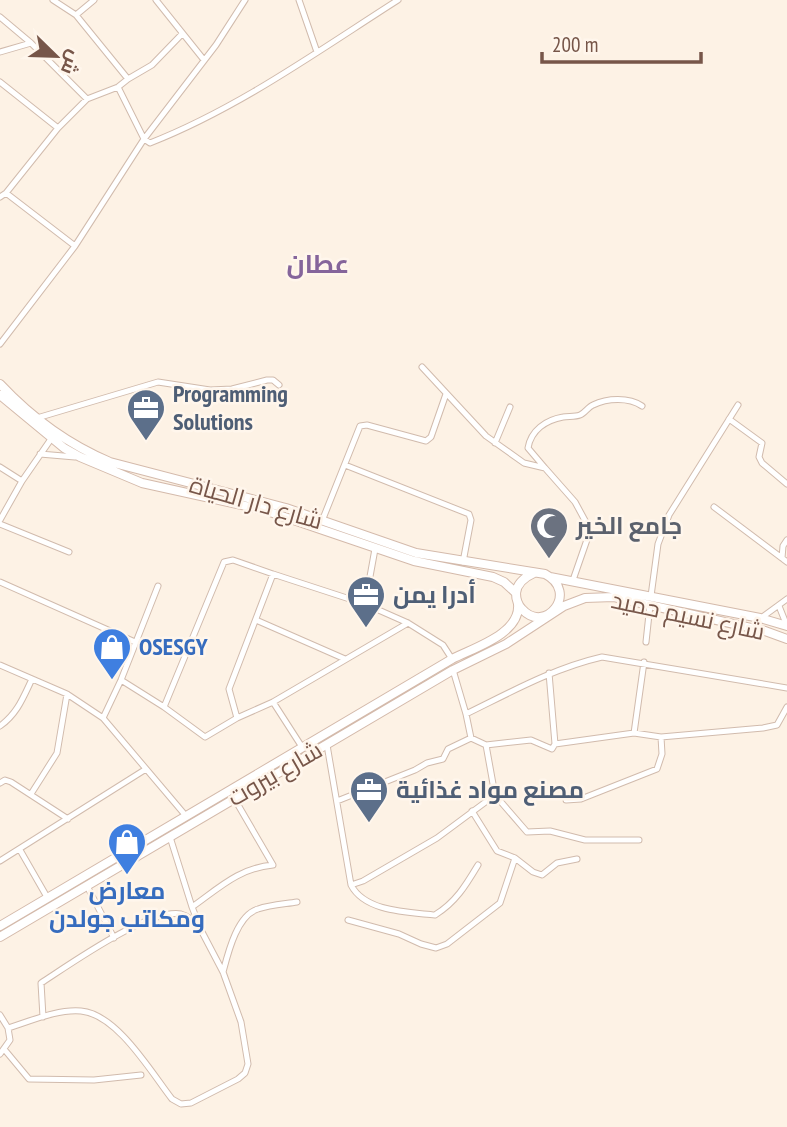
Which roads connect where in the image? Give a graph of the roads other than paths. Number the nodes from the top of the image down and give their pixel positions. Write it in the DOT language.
graph roads {
  1 [pos="53,0"];
  2 [pos="94,0"];
  3 [pos="156,0"];
  4 [pos="245,0"];
  5 [pos="299,0"];
  6 [pos="398,0"];
  7 [pos="76,15"];
  8 [pos="0,17"];
  9 [pos="182,34"];
  10 [pos="31,43"];
  11 [pos="0,52"];
  12 [pos="317,52"];
  13 [pos="204,60"];
  14 [pos="128,79"];
  15 [pos="0,82"];
  16 [pos="118,88"];
  17 [pos="87,99"];
  18 [pos="58,128"];
  19 [pos="144,139"];
  20 [pos="2,196"];
  21 [pos="75,246"];
  22 [pos="0,344"];
  23 [pos="422,367"];
  24 [pos="0,384"];
  25 [pos="279,385"];
  26 [pos="446,394"];
  27 [pos="0,395"];
  28 [pos="737,405"];
  29 [pos="642,406"];
  30 [pos="510,407"];
  31 [pos="37,418"];
  32 [pos="729,419"];
  33 [pos="51,439"];
  34 [pos="495,443"];
  35 [pos="40,454"];
  36 [pos="80,457"];
  37 [pos="345,465"];
  38 [pos="0,467"];
  39 [pos="545,468"];
  40 [pos="22,481"];
  41 [pos="787,484"];
  42 [pos="714,507"];
  43 [pos="322,520"];
  44 [pos="0,522"];
  45 [pos="787,540"];
  46 [pos="376,545"];
  47 [pos="69,552"];
  48 [pos="784,560"];
  49 [pos="463,562"];
  50 [pos="534,573"];
  51 [pos="272,574"];
  52 [pos="550,577"];
  53 [pos="572,580"];
  54 [pos="0,582"];
  55 [pos="158,586"];
  56 [pos="516,593"];
  57 [pos="787,599"];
  58 [pos="651,601"];
  59 [pos="365,604"];
  60 [pos="518,604"];
  61 [pos="779,606"];
  62 [pos="551,614"];
  63 [pos="760,618"];
  64 [pos="256,620"];
  65 [pos="408,623"];
  66 [pos="787,626"];
  67 [pos="787,639"];
  68 [pos="135,642"];
  69 [pos="646,642"];
  70 [pos="345,659"];
  71 [pos="452,659"];
  72 [pos="644,662"];
  73 [pos="0,665"];
  74 [pos="453,670"];
  75 [pos="549,673"];
  76 [pos="32,679"];
  77 [pos="121,680"];
  78 [pos="787,688"];
  79 [pos="67,694"];
  80 [pos="273,702"];
  81 [pos="164,707"];
  82 [pos="787,707"];
  83 [pos="466,714"];
  84 [pos="103,718"];
  85 [pos="237,718"];
  86 [pos="0,726"];
  87 [pos="634,733"];
  88 [pos="333,735"];
  89 [pos="661,737"];
  90 [pos="471,738"];
  91 [pos="555,744"];
  92 [pos="327,745"];
  93 [pos="486,745"];
  94 [pos="302,747"];
  95 [pos="146,769"];
  96 [pos="0,783"];
  97 [pos="31,794"];
  98 [pos="495,795"];
  99 [pos="234,797"];
  100 [pos="566,800"];
  101 [pos="337,801"];
  102 [pos="472,811"];
  103 [pos="186,816"];
  104 [pos="68,819"];
  105 [pos="170,837"];
  106 [pos="639,840"];
  107 [pos="20,850"];
  108 [pos="132,853"];
  109 [pos="515,858"];
  110 [pos="577,859"];
  111 [pos="0,861"];
  112 [pos="478,865"];
  113 [pos="351,885"];
  114 [pos="87,886"];
  115 [pos="47,897"];
  116 [pos="297,902"];
  117 [pos="192,907"];
  118 [pos="348,920"];
  119 [pos="0,926"];
  120 [pos="202,932"];
  121 [pos="0,936"];
  122 [pos="114,938"];
  123 [pos="223,972"];
  124 [pos="0,1015"];
  125 [pos="43,1017"];
  126 [pos="8,1028"];
  127 [pos="2,1052"];
  128 [pos="141,1075"];
  1 -- 7 [label="street"];
  2 -- 7 [label="street"];
  3 -- 9 [label="street"];
  4 -- 13 [label="street"];
  5 -- 12 [label="street"];
  6 -- 12 [label="street"];
  7 -- 14 [label="street"];
  8 -- 10 [label="street"];
  9 -- 13 [label="street"];
  9 -- 14 [label="street"];
  10 -- 11 [label="street"];
  10 -- 17 [label="street"];
  12 -- 19 [label="street"];
  13 -- 19 [label="street"];
  14 -- 16 [label="street"];
  15 -- 18 [label="street"];
  16 -- 17 [label="street"];
  16 -- 19 [label="street"];
  17 -- 18 [label="street"];
  18 -- 20 [label="street"];
  19 -- 21 [label="street"];
  20 -- 21 [label="street"];
  21 -- 22 [label="street"];
  23 -- 26 [label="street"];
  24 -- 31 [label="main road, شارع دار الحياة"];
  25 -- 31 [label="street"];
  26 -- 34 [label="street"];
  26 -- 37 [label="street"];
  27 -- 33 [label="main road, شارع دار الحياة"];
  28 -- 32 [label="street"];
  29 -- 39 [label="street"];
  30 -- 34 [label="street"];
  31 -- 43 [label="main road, شارع دار الحياة"];
  32 -- 41 [label="street"];
  32 -- 58 [label="street"];
  33 -- 35 [label="street"];
  33 -- 36 [label="main road, شارع دار الحياة"];
  34 -- 39 [label="street"];
  35 -- 36 [label="street"];
  35 -- 40 [label="street"];
  36 -- 46 [label="main road, شارع دار الحياة"];
  37 -- 43 [label="street"];
  37 -- 49 [label="street"];
  38 -- 40 [label="street"];
  39 -- 53 [label="street"];
  40 -- 44 [label="street"];
  42 -- 48 [label="street"];
  43 -- 46 [label="main road, شارع دار الحياة"];
  44 -- 47 [label="street"];
  45 -- 48 [label="street"];
  46 -- 49 [label="main road, شارع دار الحياة"];
  46 -- 56 [label="main road, شارع دار الحياة"];
  46 -- 59 [label="street"];
  49 -- 50 [label="main road, شارع دار الحياة"];
  50 -- 52 [label="main road"];
  50 -- 56 [label="main road"];
  51 -- 59 [label="street"];
  51 -- 64 [label="street"];
  51 -- 81 [label="street"];
  52 -- 53 [label="main road, شارع نسيم حميد"];
  52 -- 62 [label="main road"];
  53 -- 58 [label="main road, شارع نسيم حميد"];
  54 -- 68 [label="street"];
  55 -- 68 [label="street"];
  56 -- 60 [label="main road"];
  57 -- 61 [label="street"];
  58 -- 62 [label="main road, شارع نسيم حميد"];
  58 -- 63 [label="main road, شارع نسيم حميد"];
  58 -- 67 [label="main road, شارع نسيم حميد"];
  58 -- 69 [label="street"];
  59 -- 65 [label="street"];
  60 -- 62 [label="main road"];
  60 -- 71 [label="main road, شارع بيروت"];
  61 -- 63 [label="street"];
  61 -- 66 [label="street"];
  62 -- 74 [label="main road, شارع بيروت"];
  63 -- 66 [label="main road, شارع نسيم حميد"];
  64 -- 70 [label="street"];
  64 -- 85 [label="street"];
  65 -- 70 [label="street"];
  65 -- 71 [label="street"];
  68 -- 77 [label="street"];
  70 -- 80 [label="street"];
  71 -- 88 [label="main road, شارع بيروت"];
  72 -- 75 [label="street"];
  72 -- 78 [label="street"];
  72 -- 87 [label="street"];
  73 -- 76 [label="street"];
  74 -- 83 [label="street"];
  74 -- 88 [label="main road, شارع بيروت"];
  75 -- 83 [label="street"];
  75 -- 91 [label="street"];
  76 -- 79 [label="street"];
  76 -- 86 [label="street"];
  77 -- 81 [label="street"];
  77 -- 84 [label="street"];
  79 -- 84 [label="street"];
  79 -- 97 [label="street"];
  80 -- 85 [label="street"];
  80 -- 94 [label="street"];
  81 -- 85 [label="street"];
  82 -- 89 [label="street"];
  83 -- 90 [label="street"];
  84 -- 95 [label="street"];
  87 -- 89 [label="street"];
  87 -- 91 [label="street"];
  88 -- 92 [label="main road, شارع بيروت"];
  88 -- 94 [label="main road, شارع بيروت"];
  89 -- 100 [label="street"];
  90 -- 93 [label="street"];
  90 -- 101 [label="street"];
  91 -- 93 [label="street"];
  92 -- 99 [label="main road, شارع بيروت"];
  92 -- 101 [label="street"];
  93 -- 98 [label="street"];
  94 -- 103 [label="main road, شارع بيروت"];
  95 -- 103 [label="street"];
  95 -- 104 [label="street"];
  96 -- 97 [label="street"];
  97 -- 104 [label="street"];
  98 -- 102 [label="street"];
  98 -- 106 [label="street"];
  99 -- 105 [label="main road, شارع بيروت"];
  99 -- 117 [label="street"];
  101 -- 113 [label="street"];
  102 -- 109 [label="street"];
  102 -- 113 [label="street"];
  103 -- 108 [label="main road, شارع بيروت"];
  104 -- 107 [label="street"];
  105 -- 108 [label="main road, شارع بيروت"];
  105 -- 117 [label="street"];
  107 -- 111 [label="street"];
  107 -- 115 [label="street"];
  108 -- 114 [label="main road, شارع بيروت"];
  108 -- 115 [label="main road, شارع بيروت"];
  109 -- 110 [label="street"];
  109 -- 118 [label="street"];
  112 -- 113 [label="street"];
  114 -- 121 [label="main road, شارع بيروت"];
  114 -- 122 [label="street"];
  115 -- 119 [label="main road, شارع بيروت"];
  116 -- 123 [label="street"];
  117 -- 120 [label="street"];
  120 -- 122 [label="street"];
  120 -- 123 [label="street"];
  122 -- 125 [label="street"];
  123 -- 125 [label="street"];
  124 -- 126 [label="street"];
  125 -- 126 [label="street"];
  126 -- 127 [label="street"];
  127 -- 128 [label="street"];
}
